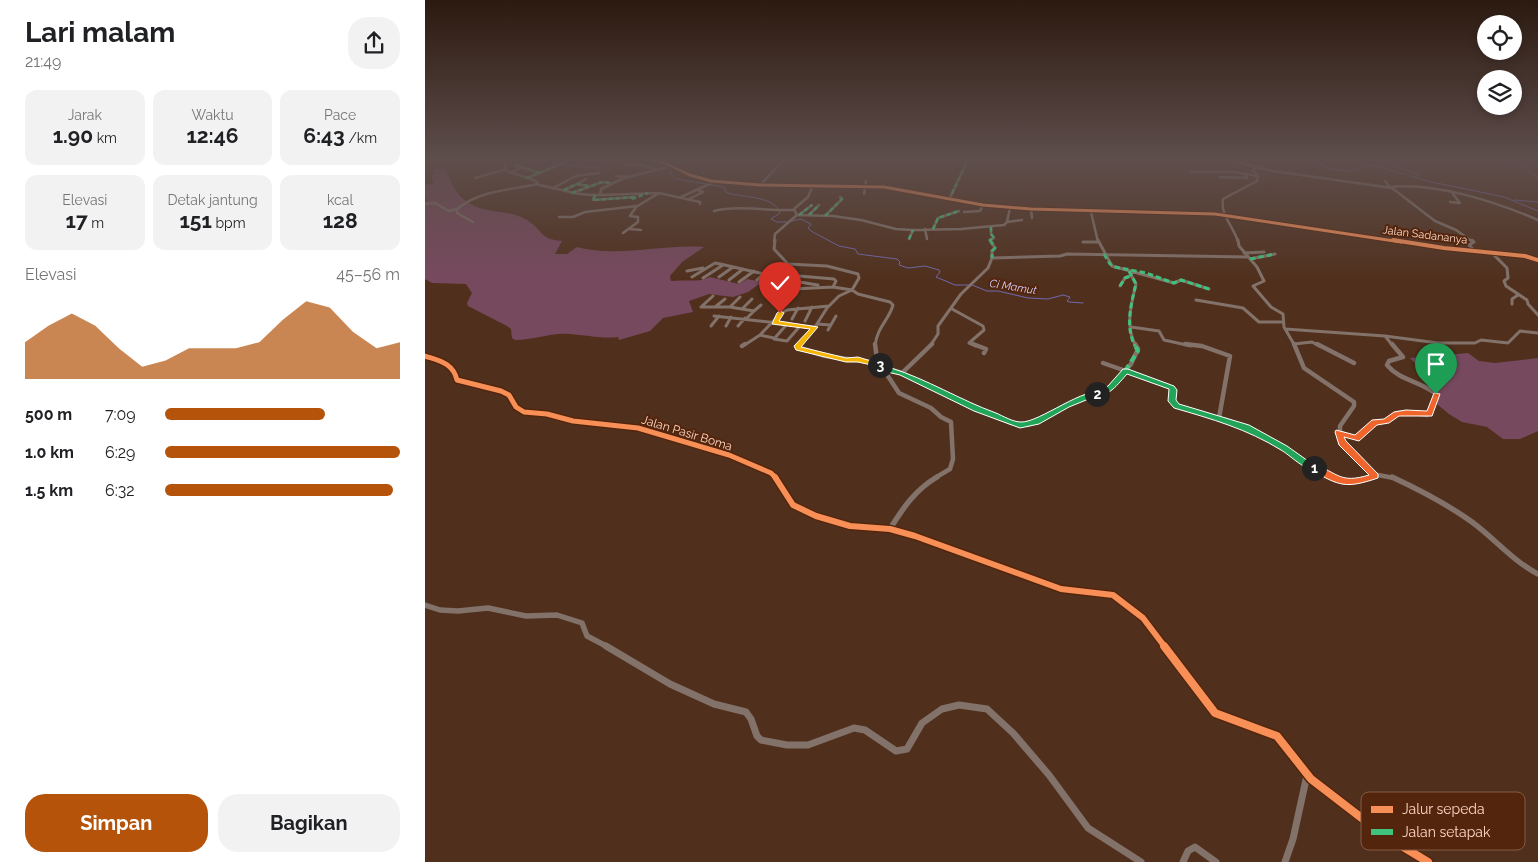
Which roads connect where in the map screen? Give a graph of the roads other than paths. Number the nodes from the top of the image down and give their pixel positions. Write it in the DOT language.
graph roads {
  1 [pos="469,199"];
  2 [pos="648,199"];
  3 [pos="689,199"];
  4 [pos="805,199"];
  5 [pos="842,199"];
  6 [pos="945,199"];
  7 [pos="1223,199"];
  8 [pos="1406,199"];
  9 [pos="1457,199"];
  10 [pos="1473,199"];
  11 [pos="949,200"];
  12 [pos="1450,202"];
  13 [pos="425,204"];
  14 [pos="700,204"];
  15 [pos="812,205"];
  16 [pos="819,205"];
  17 [pos="983,205"];
  18 [pos="637,206"];
  19 [pos="1011,208"];
  20 [pos="457,209"];
  21 [pos="1031,209"];
  22 [pos="793,210"];
  23 [pos="714,211"];
  24 [pos="959,211"];
  25 [pos="964,212"];
  26 [pos="1091,212"];
  27 [pos="798,215"];
  28 [pos="809,215"];
  29 [pos="1225,215"];
  30 [pos="825,216"];
  31 [pos="559,217"];
  32 [pos="1032,218"];
  33 [pos="1022,220"];
  34 [pos="1538,220"];
  35 [pos="473,222"];
  36 [pos="1007,222"];
  37 [pos="991,226"];
  38 [pos="630,228"];
  39 [pos="925,229"];
  40 [pos="933,229"];
  41 [pos="641,230"];
  42 [pos="913,230"];
  43 [pos="623,233"];
  44 [pos="909,239"];
  45 [pos="927,239"];
  46 [pos="1083,242"];
  47 [pos="1098,242"];
  48 [pos="1475,251"];
  49 [pos="1264,252"];
  50 [pos="1244,253"];
  51 [pos="1104,254"];
  52 [pos="1275,254"];
  53 [pos="1492,254"];
  54 [pos="992,258"];
  55 [pos="1249,258"];
  56 [pos="1538,260"];
  57 [pos="723,265"];
  58 [pos="733,267"];
  59 [pos="704,268"];
  60 [pos="743,269"];
  61 [pos="687,271"];
  62 [pos="754,271"];
  63 [pos="1129,271"];
  64 [pos="765,273"];
  65 [pos="776,276"];
  66 [pos="1130,276"];
  67 [pos="692,277"];
  68 [pos="719,277"];
  69 [pos="703,278"];
  70 [pos="729,280"];
  71 [pos="757,280"];
  72 [pos="739,282"];
  73 [pos="793,282"];
  74 [pos="1200,282"];
  75 [pos="803,284"];
  76 [pos="763,286"];
  77 [pos="1120,286"];
  78 [pos="827,287"];
  79 [pos="833,287"];
  80 [pos="793,289"];
  81 [pos="801,289"];
  82 [pos="853,290"];
  83 [pos="877,292"];
  84 [pos="1519,295"];
  85 [pos="713,296"];
  86 [pos="740,297"];
  87 [pos="725,298"];
  88 [pos="875,298"];
  89 [pos="752,299"];
  90 [pos="1197,300"];
  91 [pos="1512,304"];
  92 [pos="761,305"];
  93 [pos="829,306"];
  94 [pos="715,307"];
  95 [pos="730,307"];
  96 [pos="812,307"];
  97 [pos="798,308"];
  98 [pos="742,309"];
  99 [pos="952,310"];
  100 [pos="754,311"];
  101 [pos="1538,315"];
  102 [pos="836,316"];
  103 [pos="731,317"];
  104 [pos="746,318"];
  105 [pos="792,319"];
  106 [pos="805,321"];
  107 [pos="775,322"];
  108 [pos="1283,322"];
  109 [pos="787,324"];
  110 [pos="831,325"];
  111 [pos="711,326"];
  112 [pos="726,326"];
  113 [pos="738,326"];
  114 [pos="800,326"];
  115 [pos="816,326"];
  116 [pos="1131,327"];
  117 [pos="1285,329"];
  118 [pos="828,330"];
  119 [pos="1538,333"];
  120 [pos="760,335"];
  121 [pos="1385,336"];
  122 [pos="774,338"];
  123 [pos="1294,344"];
  124 [pos="742,346"];
  125 [pos="985,353"];
  126 [pos="425,356"];
  127 [pos="1354,363"];
  128 [pos="1103,364"];
  129 [pos="881,365"];
  130 [pos="1125,371"];
  131 [pos="902,373"];
  132 [pos="1219,418"];
  133 [pos="1339,432"];
  134 [pos="1375,476"];
  135 [pos="890,529"];
  136 [pos="1538,574"];
  137 [pos="425,605"];
  138 [pos="1307,775"];
  139 [pos="1361,817"];
  140 [pos="1408,850"];
  141 [pos="1141,862"];
  142 [pos="1183,862"];
  143 [pos="1216,862"];
  144 [pos="1285,862"];
  145 [pos="1428,862"];
  1 -- 20 [label="street"];
  2 -- 18 [label="street"];
  3 -- 14 [label="street"];
  4 -- 22 [label="street"];
  5 -- 30 [label="street"];
  6 -- 11 [label="street, Jalan Sadananya"];
  7 -- 29 [label="street"];
  8 -- 48 [label="street"];
  9 -- 12 [label="street"];
  10 -- 34 [label="street"];
  11 -- 17 [label="street, Jalan Sadananya"];
  13 -- 20 [label="street"];
  15 -- 27 [label="street"];
  16 -- 28 [label="street"];
  17 -- 19 [label="street, Jalan Sadananya"];
  17 -- 25 [label="street"];
  18 -- 31 [label="street"];
  18 -- 38 [label="street"];
  19 -- 21 [label="street, Jalan Sadananya"];
  19 -- 36 [label="street"];
  20 -- 35 [label="street"];
  21 -- 26 [label="street, Jalan Sadananya"];
  21 -- 32 [label="street"];
  22 -- 23 [label="street"];
  22 -- 27 [label="street"];
  24 -- 40 [label="street"];
  26 -- 29 [label="street, Jalan Sadananya"];
  26 -- 47 [label="street"];
  27 -- 28 [label="street"];
  27 -- 82 [label="street"];
  28 -- 30 [label="street"];
  29 -- 48 [label="street, Jalan Sadananya"];
  29 -- 50 [label="street"];
  30 -- 42 [label="street"];
  33 -- 36 [label="street"];
  36 -- 37 [label="street"];
  37 -- 40 [label="street"];
  37 -- 54 [label="street"];
  38 -- 41 [label="street"];
  38 -- 43 [label="street"];
  39 -- 40 [label="street"];
  39 -- 42 [label="street"];
  39 -- 45 [label="street"];
  42 -- 44 [label="street"];
  46 -- 47 [label="street"];
  47 -- 51 [label="street"];
  48 -- 53 [label="street, Jalan Sadananya"];
  49 -- 50 [label="street"];
  50 -- 55 [label="street"];
  51 -- 54 [label="street"];
  51 -- 55 [label="street"];
  51 -- 63 [label="street"];
  52 -- 55 [label="street"];
  53 -- 56 [label="street, Jalan Sadananya"];
  53 -- 84 [label="street"];
  54 -- 99 [label="street"];
  55 -- 108 [label="street"];
  57 -- 58 [label="street"];
  57 -- 59 [label="street"];
  57 -- 69 [label="street"];
  58 -- 60 [label="street"];
  58 -- 68 [label="street"];
  59 -- 61 [label="street"];
  59 -- 67 [label="street"];
  60 -- 62 [label="street"];
  60 -- 70 [label="street"];
  62 -- 64 [label="street"];
  62 -- 72 [label="street"];
  63 -- 66 [label="street"];
  63 -- 74 [label="street"];
  64 -- 65 [label="street"];
  64 -- 71 [label="street"];
  65 -- 73 [label="street"];
  65 -- 76 [label="street"];
  66 -- 77 [label="street"];
  66 -- 116 [label="street"];
  73 -- 75 [label="street"];
  73 -- 79 [label="street"];
  75 -- 78 [label="street"];
  75 -- 81 [label="street"];
  78 -- 79 [label="street"];
  78 -- 81 [label="street"];
  79 -- 82 [label="street"];
  80 -- 81 [label="street"];
  82 -- 88 [label="street"];
  82 -- 93 [label="street"];
  83 -- 88 [label="street"];
  84 -- 91 [label="street"];
  84 -- 101 [label="street"];
  85 -- 94 [label="street"];
  86 -- 95 [label="street"];
  87 -- 94 [label="street"];
  88 -- 129 [label="street"];
  89 -- 98 [label="street"];
  90 -- 108 [label="street"];
  92 -- 100 [label="street"];
  93 -- 96 [label="street"];
  93 -- 115 [label="street"];
  94 -- 95 [label="street"];
  95 -- 98 [label="street"];
  96 -- 97 [label="street"];
  96 -- 106 [label="street"];
  97 -- 105 [label="street"];
  97 -- 107 [label="street"];
  98 -- 100 [label="street"];
  99 -- 125 [label="street"];
  99 -- 131 [label="street"];
  100 -- 104 [label="street"];
  102 -- 110 [label="street"];
  103 -- 104 [label="street"];
  103 -- 111 [label="street"];
  103 -- 112 [label="street"];
  104 -- 107 [label="street"];
  104 -- 113 [label="street"];
  107 -- 109 [label="street"];
  107 -- 120 [label="street"];
  108 -- 117 [label="street"];
  109 -- 114 [label="street"];
  109 -- 122 [label="street"];
  110 -- 115 [label="street"];
  110 -- 118 [label="street"];
  114 -- 115 [label="street"];
  114 -- 122 [label="street"];
  115 -- 129 [label="street"];
  116 -- 130 [label="street"];
  116 -- 132 [label="street"];
  117 -- 121 [label="street"];
  117 -- 123 [label="street"];
  119 -- 121 [label="street"];
  120 -- 122 [label="street"];
  120 -- 124 [label="street"];
  121 -- 133 [label="street"];
  123 -- 127 [label="street"];
  123 -- 133 [label="street"];
  126 -- 135 [label="street, Jalan Pasir Boma"];
  128 -- 130 [label="street"];
  129 -- 131 [label="street"];
  129 -- 135 [label="street"];
  130 -- 131 [label="street"];
  130 -- 132 [label="street"];
  132 -- 134 [label="street"];
  133 -- 134 [label="street"];
  134 -- 136 [label="street"];
  135 -- 138 [label="street, Jalan Pasir Boma"];
  137 -- 141 [label="street"];
  138 -- 139 [label="street, Jalan Pasir Boma"];
  138 -- 144 [label="street"];
  140 -- 145 [label="street, Jalan Pasir Boma"];
  142 -- 143 [label="street"];
}
